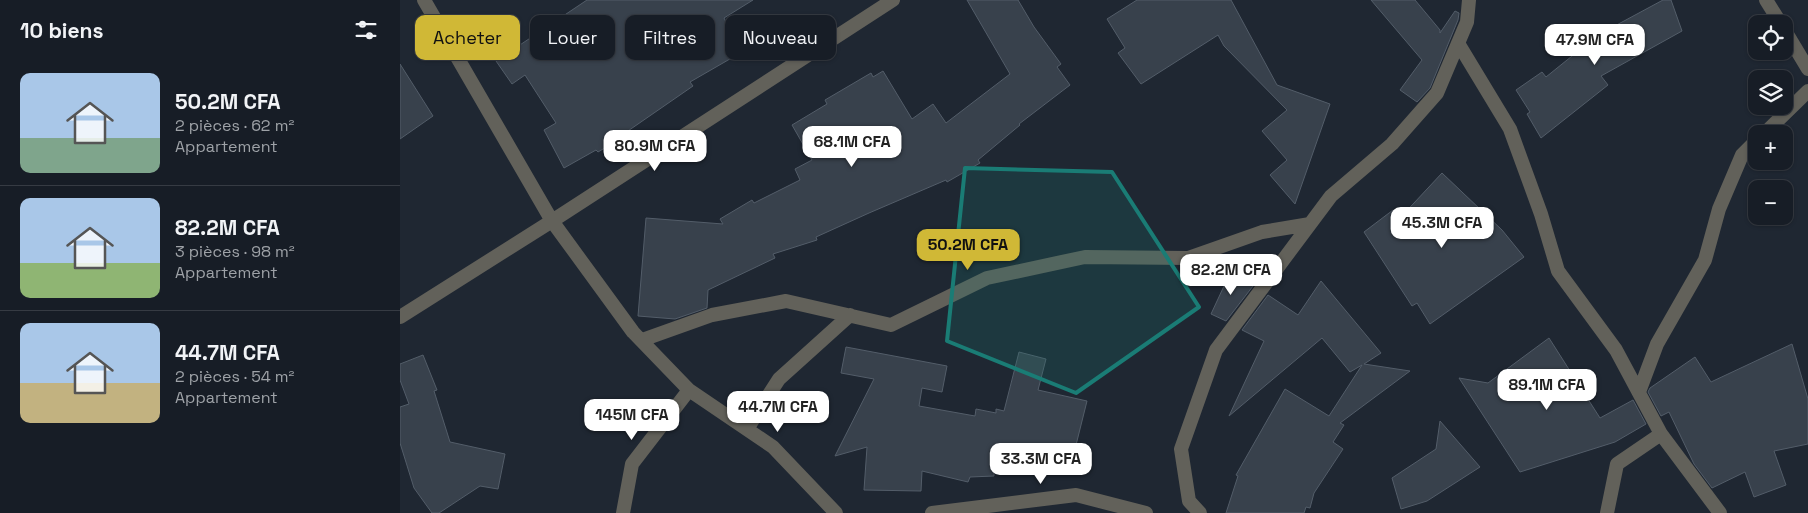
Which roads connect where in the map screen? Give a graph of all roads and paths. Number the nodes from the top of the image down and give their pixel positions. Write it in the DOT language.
graph roads {
  1 [pos="424,0"];
  2 [pos="893,0"];
  3 [pos="1469,0"];
  4 [pos="1766,0"];
  5 [pos="1775,15"];
  6 [pos="1458,42"];
  7 [pos="1793,44"];
  8 [pos="1808,69"];
  9 [pos="1808,91"];
  10 [pos="1773,125"];
  11 [pos="1748,149"];
  12 [pos="552,221"];
  13 [pos="1310,224"];
  14 [pos="850,315"];
  15 [pos="400,317"];
  16 [pos="642,340"];
  17 [pos="689,390"];
  18 [pos="1639,392"];
  19 [pos="747,429"];
  20 [pos="1661,434"];
  21 [pos="623,513"];
  22 [pos="836,513"];
  23 [pos="932,513"];
  24 [pos="1146,513"];
  25 [pos="1200,513"];
  26 [pos="1607,513"];
  27 [pos="1720,513"];
  1 -- 12 [label="street"];
  2 -- 12 [label="street"];
  3 -- 6 [label="street"];
  4 -- 5 [label="street"];
  6 -- 13 [label="street"];
  6 -- 18 [label="street"];
  7 -- 8 [label="street"];
  9 -- 10 [label="street"];
  11 -- 18 [label="street"];
  12 -- 15 [label="street"];
  12 -- 16 [label="street"];
  13 -- 14 [label="street"];
  13 -- 25 [label="street"];
  14 -- 16 [label="street"];
  14 -- 19 [label="street"];
  16 -- 17 [label="street"];
  17 -- 19 [label="street"];
  17 -- 21 [label="street"];
  18 -- 20 [label="street"];
  19 -- 22 [label="street"];
  20 -- 26 [label="street"];
  20 -- 27 [label="street"];
  23 -- 24 [label="street"];
}
